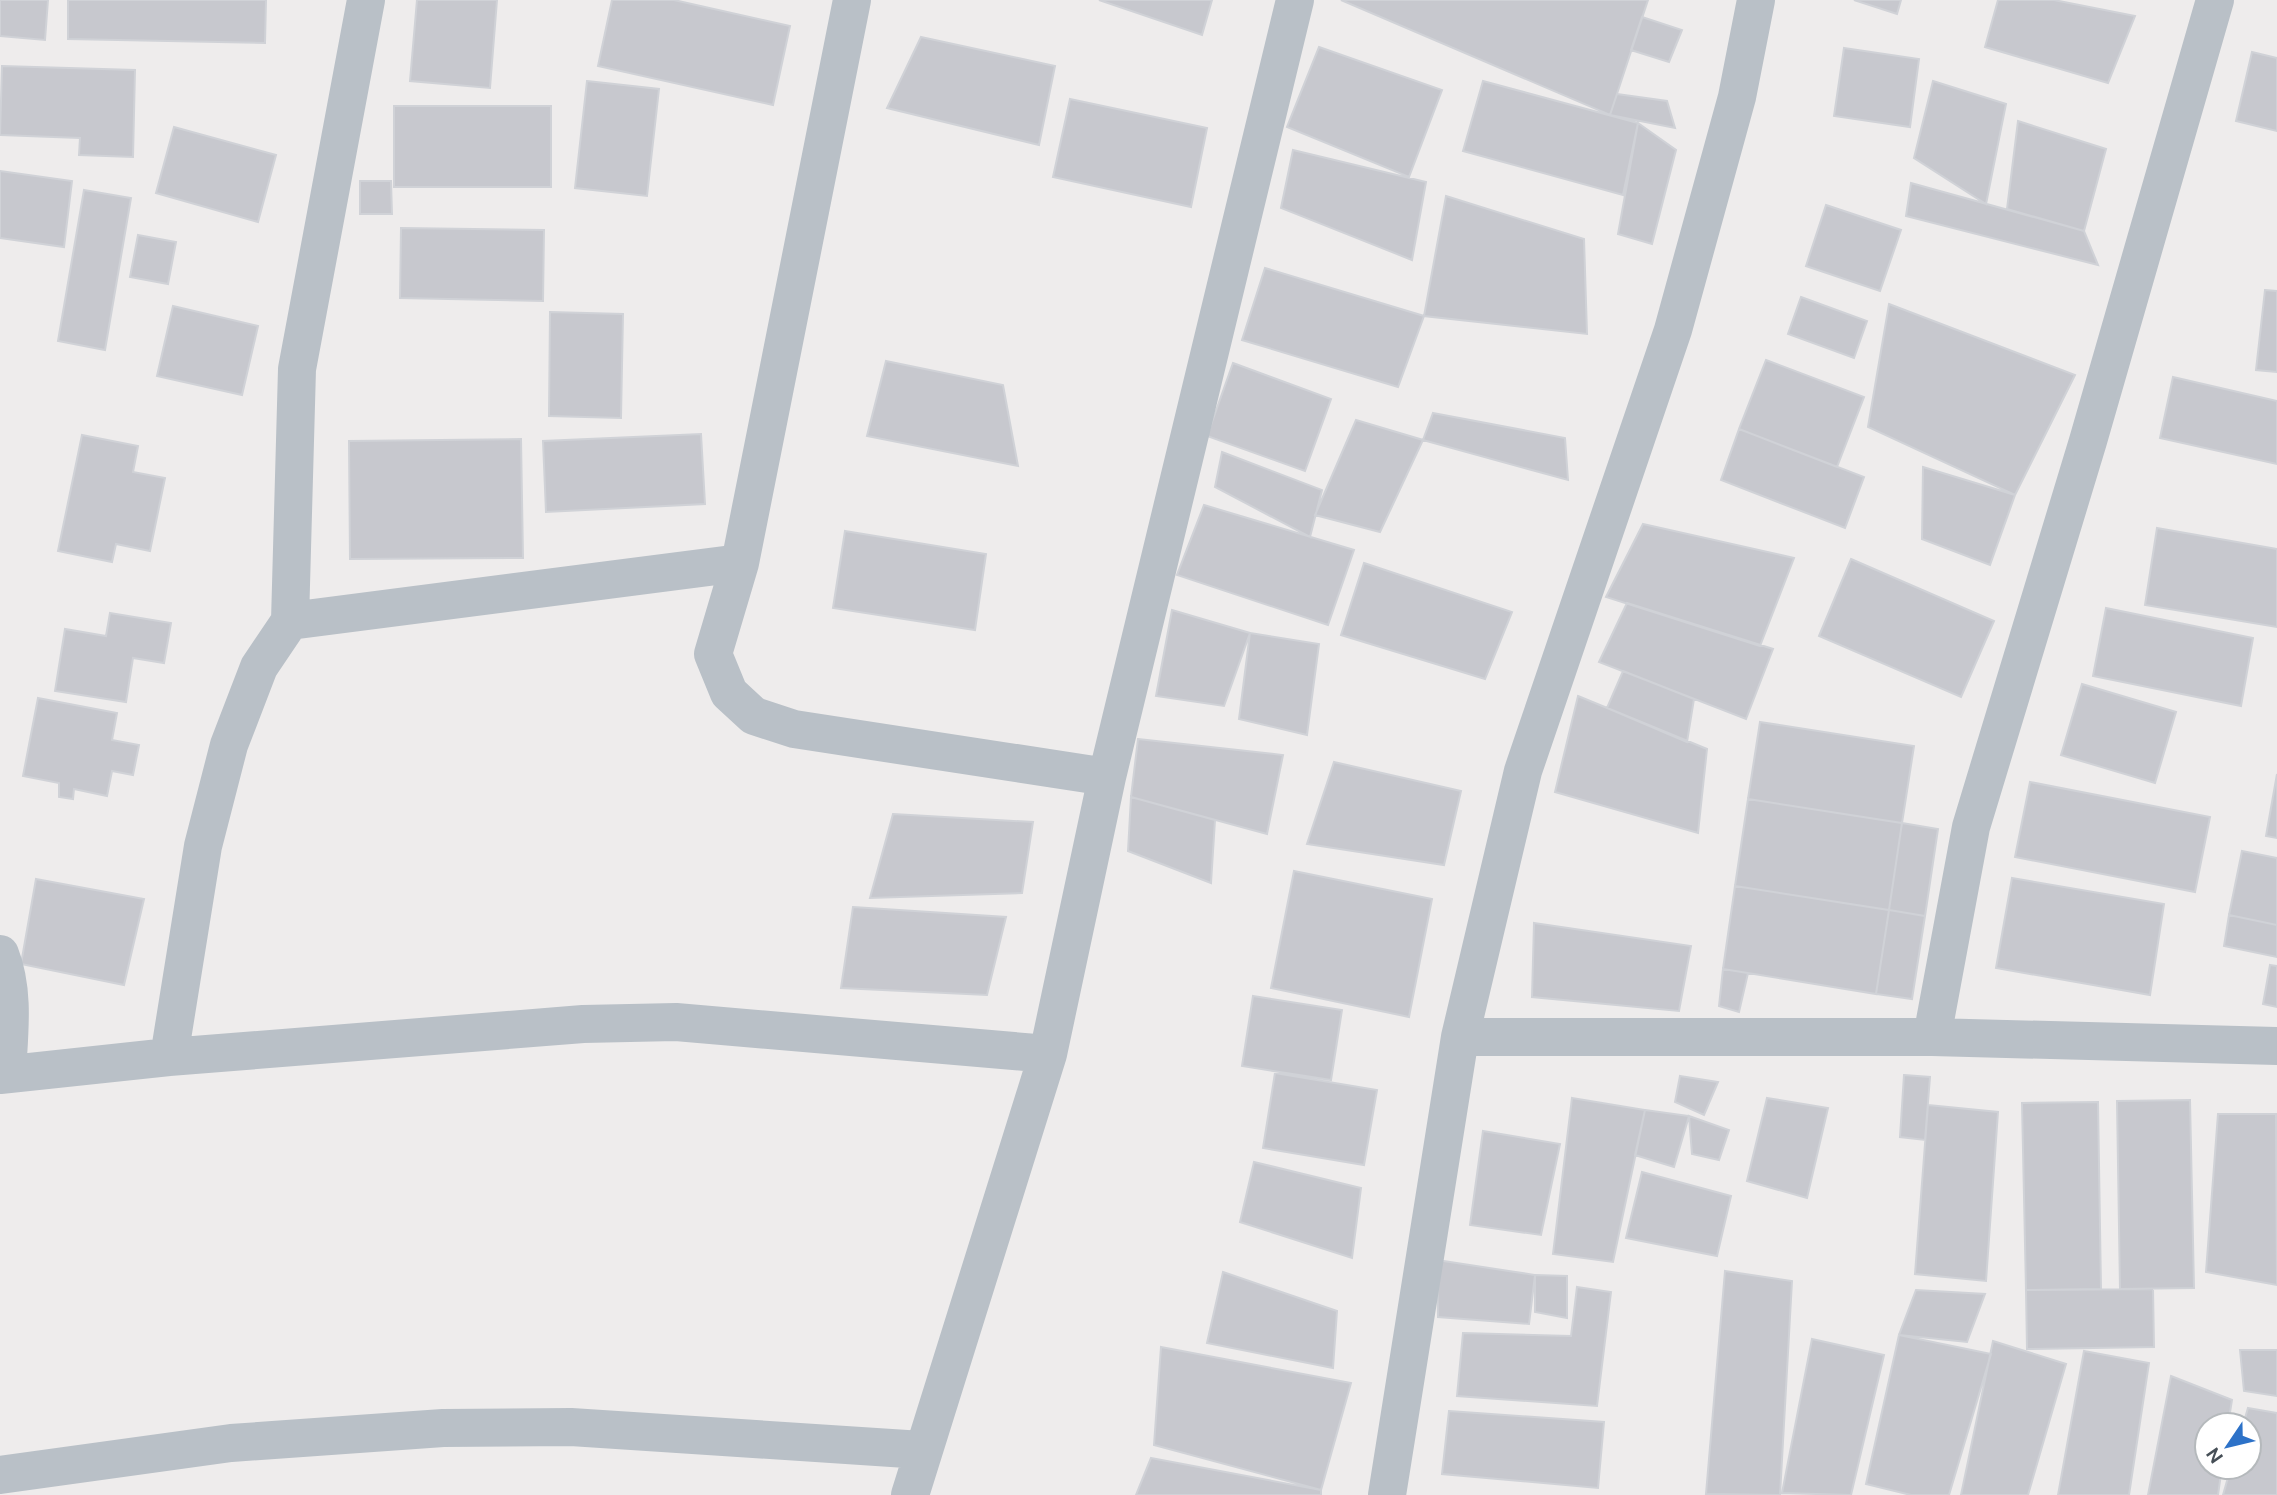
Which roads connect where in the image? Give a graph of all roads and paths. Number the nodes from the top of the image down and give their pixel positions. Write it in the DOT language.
graph roads {
  1 [pos="366,0"];
  2 [pos="852,0"];
  3 [pos="1295,0"];
  4 [pos="1756,0"];
  5 [pos="2215,0"];
  6 [pos="740,563"];
  7 [pos="290,621"];
  8 [pos="1107,777"];
  9 [pos="0,954"];
  10 [pos="1460,1037"];
  11 [pos="1932,1037"];
  12 [pos="2277,1046"];
  13 [pos="1048,1054"];
  14 [pos="169,1057"];
  15 [pos="4,1074"];
  16 [pos="922,1450"];
  17 [pos="0,1475"];
  18 [pos="910,1495"];
  19 [pos="1387,1495"];
  1 -- 7 [label="street"];
  2 -- 6 [label="street"];
  3 -- 8 [label="street"];
  4 -- 10 [label="street"];
  5 -- 11 [label="street"];
  6 -- 7 [label="street"];
  6 -- 8 [label="street"];
  7 -- 14 [label="street"];
  8 -- 13 [label="street"];
  9 -- 15 [label="street"];
  10 -- 11 [label="street"];
  10 -- 19 [label="street"];
  11 -- 12 [label="street"];
  13 -- 14 [label="street"];
  13 -- 16 [label="street"];
  14 -- 15 [label="street"];
  16 -- 17 [label="street"];
  16 -- 18 [label="street"];
}
